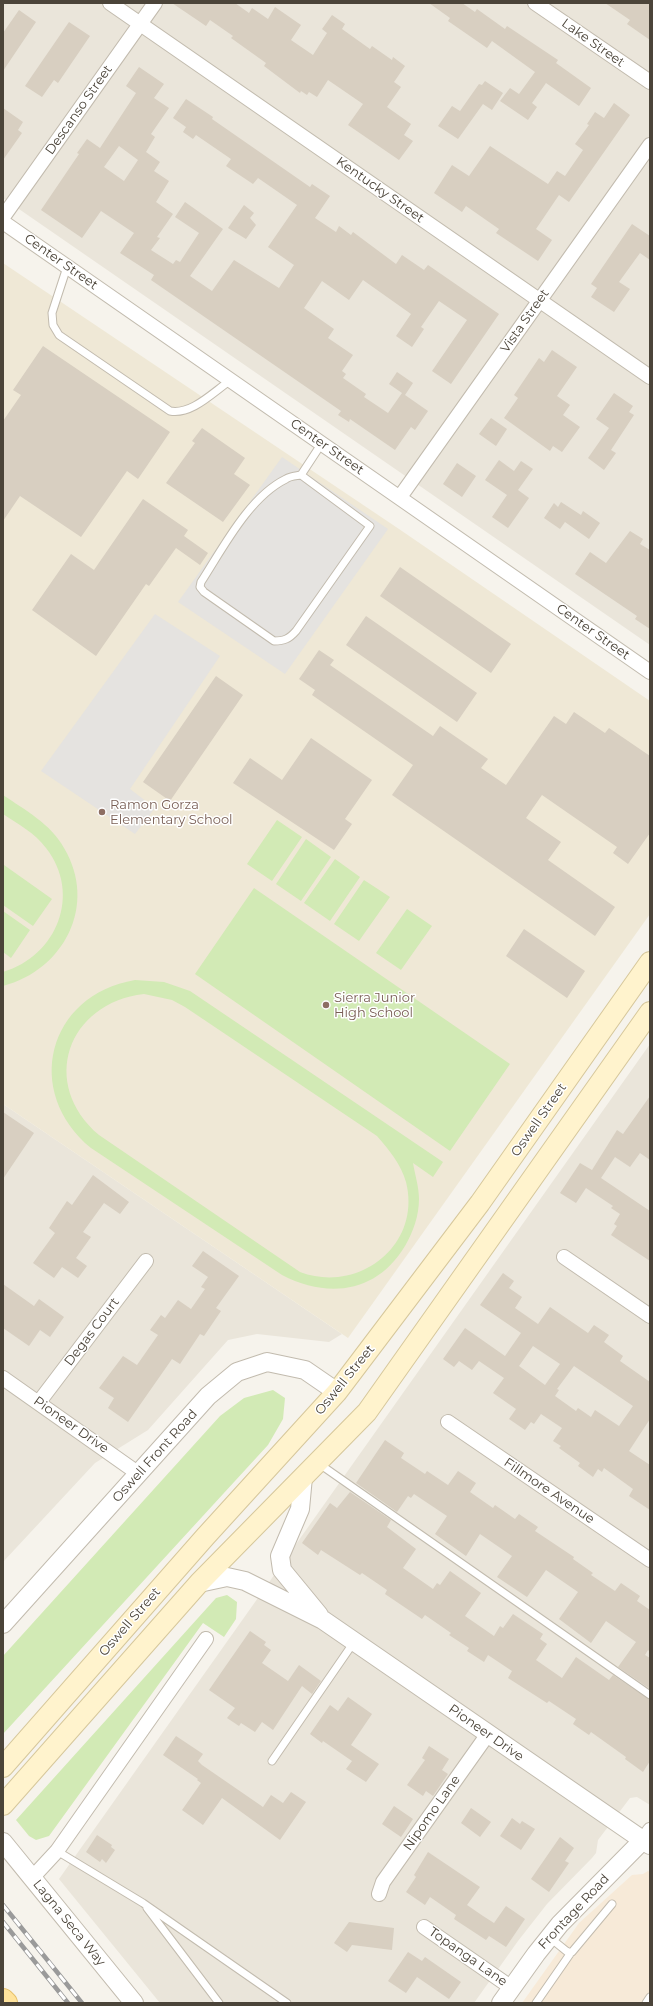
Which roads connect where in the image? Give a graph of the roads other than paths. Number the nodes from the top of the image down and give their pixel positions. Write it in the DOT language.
graph roads {
  1 [pos="110,3"];
  2 [pos="155,3"];
  3 [pos="535,3"];
  4 [pos="140,24"];
  5 [pos="650,82"];
  6 [pos="650,145"];
  7 [pos="3,217"];
  8 [pos="3,222"];
  9 [pos="67,267"];
  10 [pos="540,300"];
  11 [pos="650,377"];
  12 [pos="230,380"];
  13 [pos="322,443"];
  14 [pos="300,475"];
  15 [pos="400,498"];
  16 [pos="650,672"];
  17 [pos="650,962"];
  18 [pos="650,1012"];
  19 [pos="564,1257"];
  20 [pos="146,1261"];
  21 [pos="650,1316"];
  22 [pos="3,1378"];
  23 [pos="337,1392"];
  24 [pos="39,1402"];
  25 [pos="448,1422"];
  26 [pos="317,1463"];
  27 [pos="139,1474"];
  28 [pos="303,1477"];
  29 [pos="650,1560"];
  30 [pos="199,1583"];
  31 [pos="323,1620"];
  32 [pos="3,1624"];
  33 [pos="206,1639"];
  34 [pos="354,1642"];
  35 [pos="650,1695"];
  36 [pos="488,1734"];
  37 [pos="272,1762"];
  38 [pos="3,1767"];
  39 [pos="3,1805"];
  40 [pos="648,1839"];
  41 [pos="3,1842"];
  42 [pos="57,1851"];
  43 [pos="32,1878"];
  44 [pos="379,1894"];
  45 [pos="143,1903"];
  46 [pos="612,1904"];
  47 [pos="424,1927"];
  48 [pos="549,1937"];
  49 [pos="569,1952"];
  50 [pos="512,1988"];
  51 [pos="650,1997"];
  52 [pos="3,2000"];
  53 [pos="6,2003"];
  54 [pos="134,2003"];
  55 [pos="219,2003"];
  56 [pos="287,2003"];
  57 [pos="501,2003"];
  58 [pos="536,2003"];
  59 [pos="646,2003"];
  1 -- 4 [label="street, Kentucky Street"];
  2 -- 4 [label="street, Descanso Street"];
  3 -- 5 [label="street, Lake Street"];
  4 -- 7 [label="street, Descanso Street"];
  4 -- 10 [label="street, Kentucky Street"];
  6 -- 10 [label="street, Vista Street"];
  8 -- 9 [label="street, Center Street"];
  9 -- 12 [label="street, Center Street"];
  9 -- 12 [label="lane"];
  10 -- 11 [label="street, Kentucky Street"];
  10 -- 15 [label="street, Vista Street"];
  12 -- 13 [label="street, Center Street"];
  13 -- 14 [label="lane"];
  13 -- 15 [label="street, Center Street"];
  14 -- 14 [label="lane"];
  15 -- 16 [label="street, Center Street"];
  17 -- 23 [label="main road, Oswell Street"];
  18 -- 26 [label="main road, Oswell Street"];
  19 -- 21 [label="street"];
  20 -- 24 [label="street, Degas Court"];
  22 -- 24 [label="street, Pioneer Drive"];
  23 -- 27 [label="street, Oswell Front Road"];
  23 -- 38 [label="main road, Oswell Street"];
  24 -- 27 [label="street, Pioneer Drive"];
  25 -- 29 [label="street, Fillmore Avenue"];
  26 -- 28 [label="main road, Oswell Street"];
  26 -- 35 [label="lane"];
  27 -- 32 [label="street, Oswell Front Road"];
  28 -- 30 [label="main road, Oswell Street"];
  28 -- 31 [label="street, Pioneer Drive"];
  30 -- 31 [label="street, Pioneer Drive"];
  30 -- 39 [label="main road, Oswell Street"];
  31 -- 34 [label="street, Pioneer Drive"];
  33 -- 42 [label="street"];
  34 -- 36 [label="street, Pioneer Drive"];
  34 -- 37 [label="lane"];
  36 -- 40 [label="street, Pioneer Drive"];
  36 -- 44 [label="street, Nipomo Lane"];
  40 -- 48 [label="street, Frontage Road"];
  41 -- 43 [label="street, Lagna Seca Way"];
  42 -- 43 [label="street"];
  42 -- 45 [label="lane"];
  43 -- 54 [label="street, Lagna Seca Way"];
  45 -- 55 [label="lane"];
  45 -- 56 [label="lane"];
  46 -- 49 [label="lane"];
  47 -- 50 [label="street, Topanga Lane"];
  48 -- 49 [label="lane"];
  48 -- 50 [label="street, Frontage Road"];
  49 -- 58 [label="lane"];
  50 -- 57 [label="street"];
  51 -- 59 [label="lane"];
  52 -- 53 [label="main road"];
}
